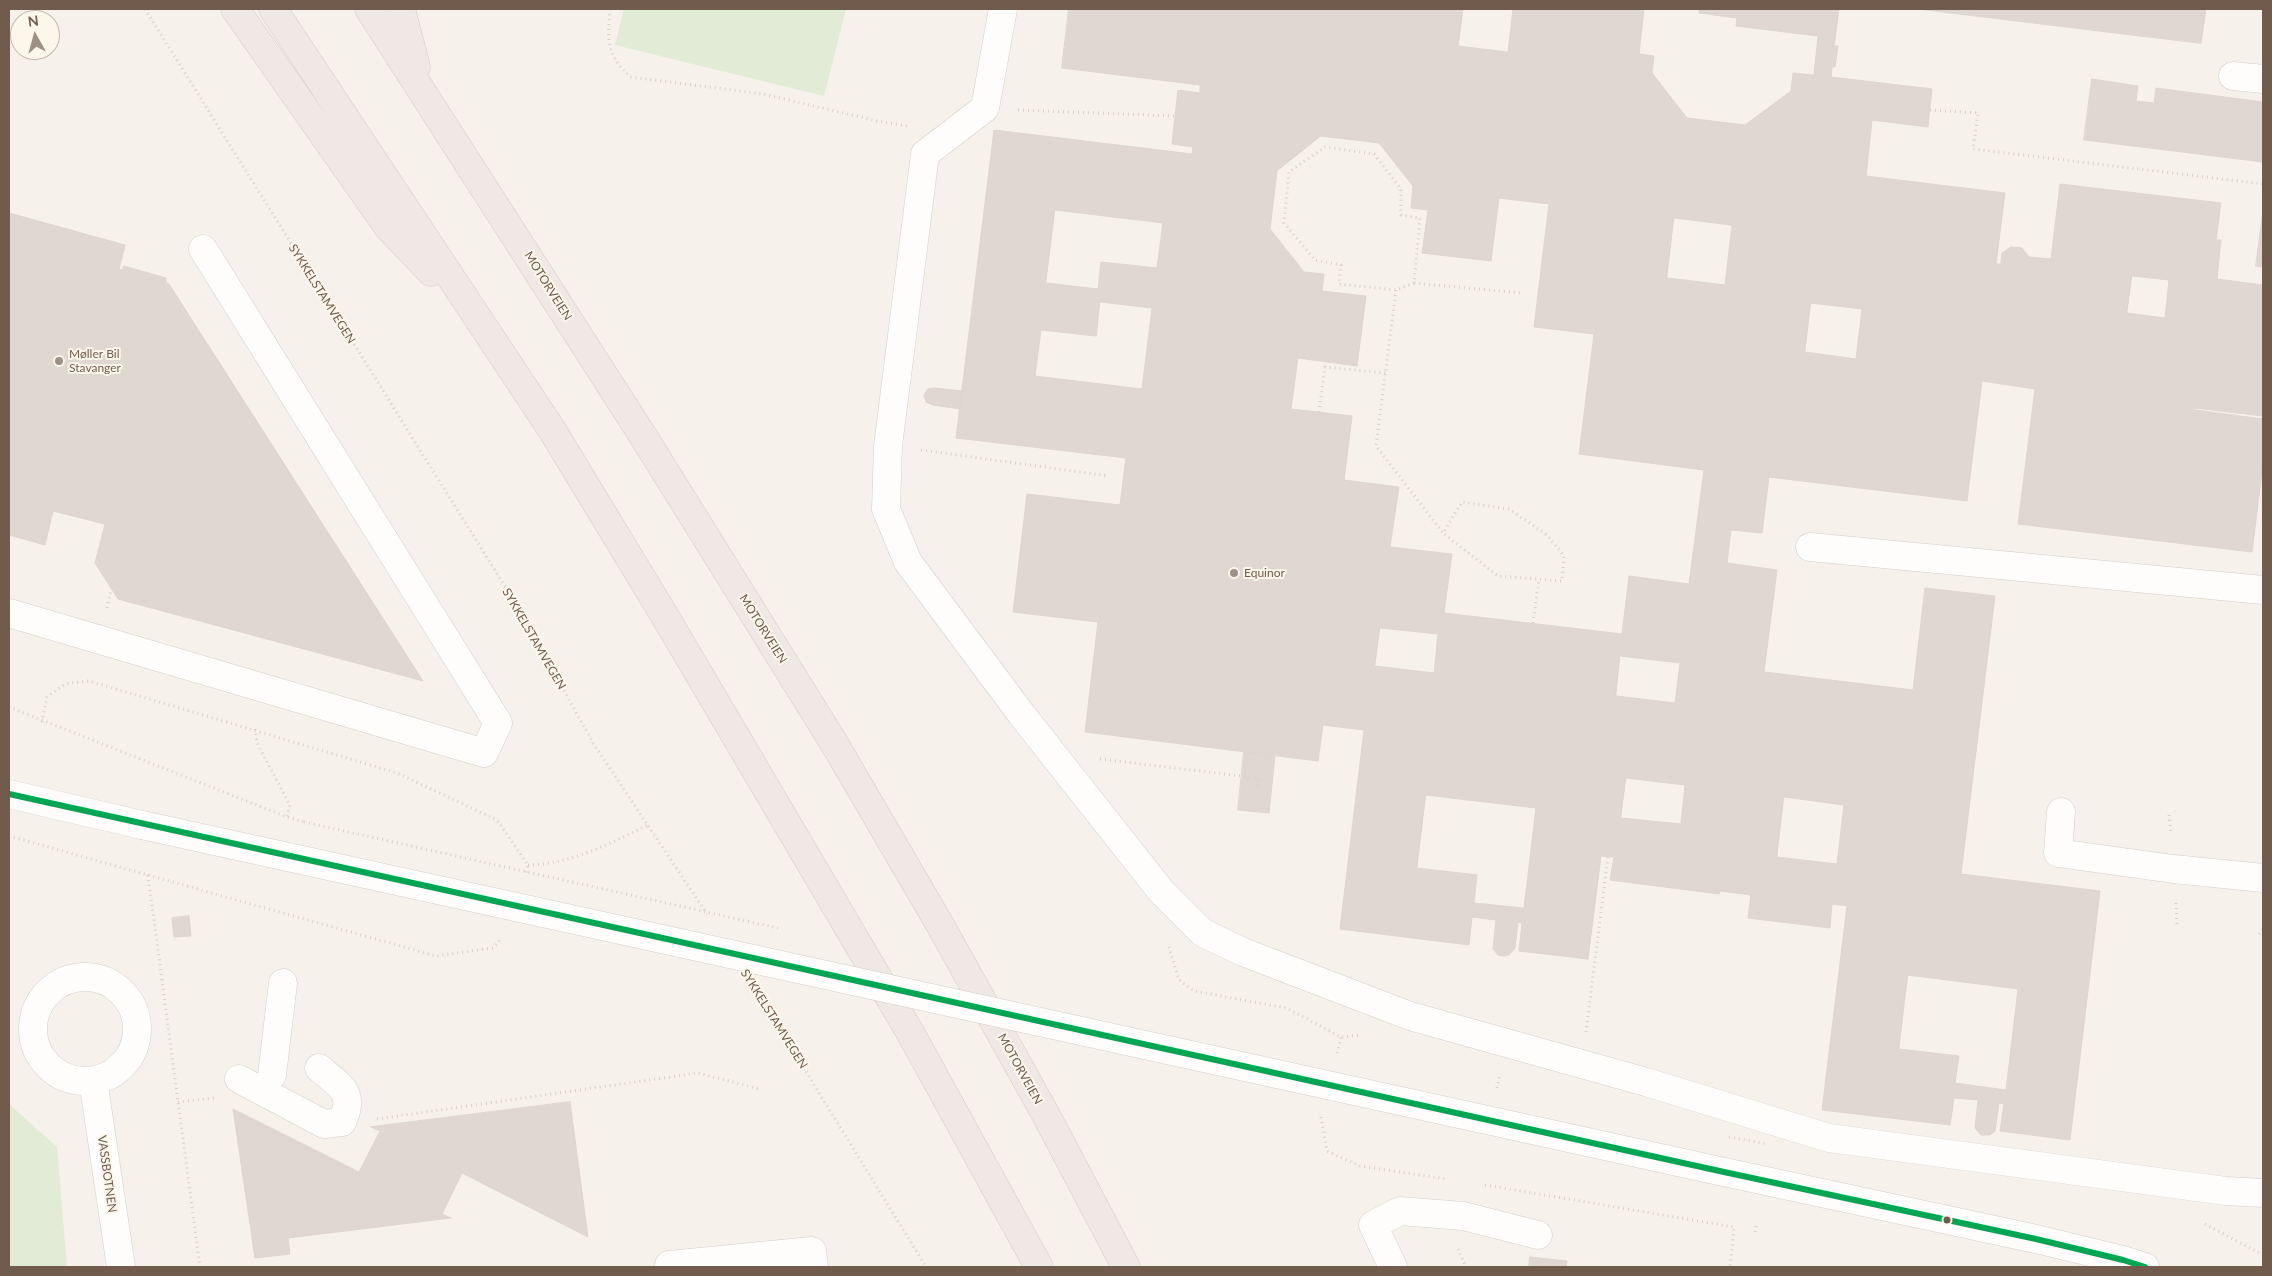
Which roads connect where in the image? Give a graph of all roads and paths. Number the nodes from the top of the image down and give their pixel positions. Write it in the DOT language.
graph roads {
  1 [pos="145,9"];
  2 [pos="235,9"];
  3 [pos="273,9"];
  4 [pos="369,9"];
  5 [pos="400,9"];
  6 [pos="610,9"];
  7 [pos="1003,9"];
  8 [pos="2233,76"];
  9 [pos="2263,79"];
  10 [pos="423,90"];
  11 [pos="985,108"];
  12 [pos="1930,110"];
  13 [pos="1175,116"];
  14 [pos="952,134"];
  15 [pos="2263,184"];
  16 [pos="204,249"];
  17 [pos="1414,282"];
  18 [pos="1396,290"];
  19 [pos="1521,293"];
  20 [pos="479,322"];
  21 [pos="1386,373"];
  22 [pos="1319,412"];
  23 [pos="888,446"];
  24 [pos="1109,476"];
  25 [pos="1443,532"];
  26 [pos="1810,547"];
  27 [pos="1539,579"];
  28 [pos="2263,590"];
  29 [pos="9,613"];
  30 [pos="1533,623"];
  31 [pos="9,708"];
  32 [pos="255,729"];
  33 [pos="1052,753"];
  34 [pos="1257,786"];
  35 [pos="9,794"];
  36 [pos="2061,812"];
  37 [pos="287,817"];
  38 [pos="304,822"];
  39 [pos="648,825"];
  40 [pos="1608,857"];
  41 [pos="528,865"];
  42 [pos="148,875"];
  43 [pos="2263,878"];
  44 [pos="710,920"];
  45 [pos="2263,929"];
  46 [pos="2259,934"];
  47 [pos="283,983"];
  48 [pos="758,993"];
  49 [pos="1586,1035"];
  50 [pos="319,1068"];
  51 [pos="272,1075"];
  52 [pos="93,1080"];
  53 [pos="231,1088"];
  54 [pos="759,1089"];
  55 [pos="178,1102"];
  56 [pos="1320,1115"];
  57 [pos="373,1119"];
  58 [pos="1449,1179"];
  59 [pos="1478,1184"];
  60 [pos="2263,1193"];
  61 [pos="1757,1223"];
  62 [pos="1755,1232"];
  63 [pos="1538,1235"];
  64 [pos="669,1265"];
  65 [pos="121,1267"];
  66 [pos="200,1267"];
  67 [pos="814,1267"];
  68 [pos="926,1267"];
  69 [pos="1039,1267"];
  70 [pos="1126,1267"];
  71 [pos="1392,1267"];
  72 [pos="1730,1267"];
  73 [pos="2145,1267"];
  1 -- 39 [label="path, SYKKELSTAMVEGEN"];
  2 -- 20 [label="highway"];
  3 -- 20 [label="highway"];
  4 -- 10 [label="highway, MOTORVEIEN"];
  5 -- 10 [label="highway"];
  6 -- 14 [label="path"];
  7 -- 11 [label="street"];
  8 -- 9 [label="street"];
  10 -- 70 [label="highway, MOTORVEIEN"];
  11 -- 13 [label="path"];
  11 -- 14 [label="street"];
  12 -- 15 [label="path"];
  14 -- 23 [label="street"];
  16 -- 29 [label="street"];
  17 -- 18 [label="path"];
  17 -- 18 [label="path"];
  17 -- 19 [label="path"];
  18 -- 21 [label="path"];
  20 -- 69 [label="highway"];
  21 -- 22 [label="path"];
  21 -- 25 [label="path"];
  23 -- 24 [label="path"];
  23 -- 33 [label="street"];
  25 -- 27 [label="path"];
  25 -- 27 [label="path"];
  26 -- 28 [label="street"];
  27 -- 30 [label="path"];
  31 -- 37 [label="path"];
  32 -- 37 [label="path"];
  33 -- 34 [label="path"];
  33 -- 60 [label="street"];
  35 -- 73 [label="street, bridge"];
  36 -- 43 [label="street"];
  37 -- 38 [label="path"];
  39 -- 41 [label="path"];
  39 -- 44 [label="path, SYKKELSTAMVEGEN"];
  40 -- 49 [label="path"];
  42 -- 55 [label="path"];
  45 -- 46 [label="path"];
  47 -- 51 [label="street"];
  48 -- 68 [label="path, SYKKELSTAMVEGEN"];
  50 -- 53 [label="street"];
  52 -- 65 [label="street, VASSBOTNEN"];
  53 -- 55 [label="path"];
  54 -- 57 [label="path"];
  55 -- 66 [label="path"];
  56 -- 58 [label="path"];
  59 -- 72 [label="path"];
  61 -- 62 [label="path"];
  63 -- 71 [label="street"];
  64 -- 67 [label="street"];
}
